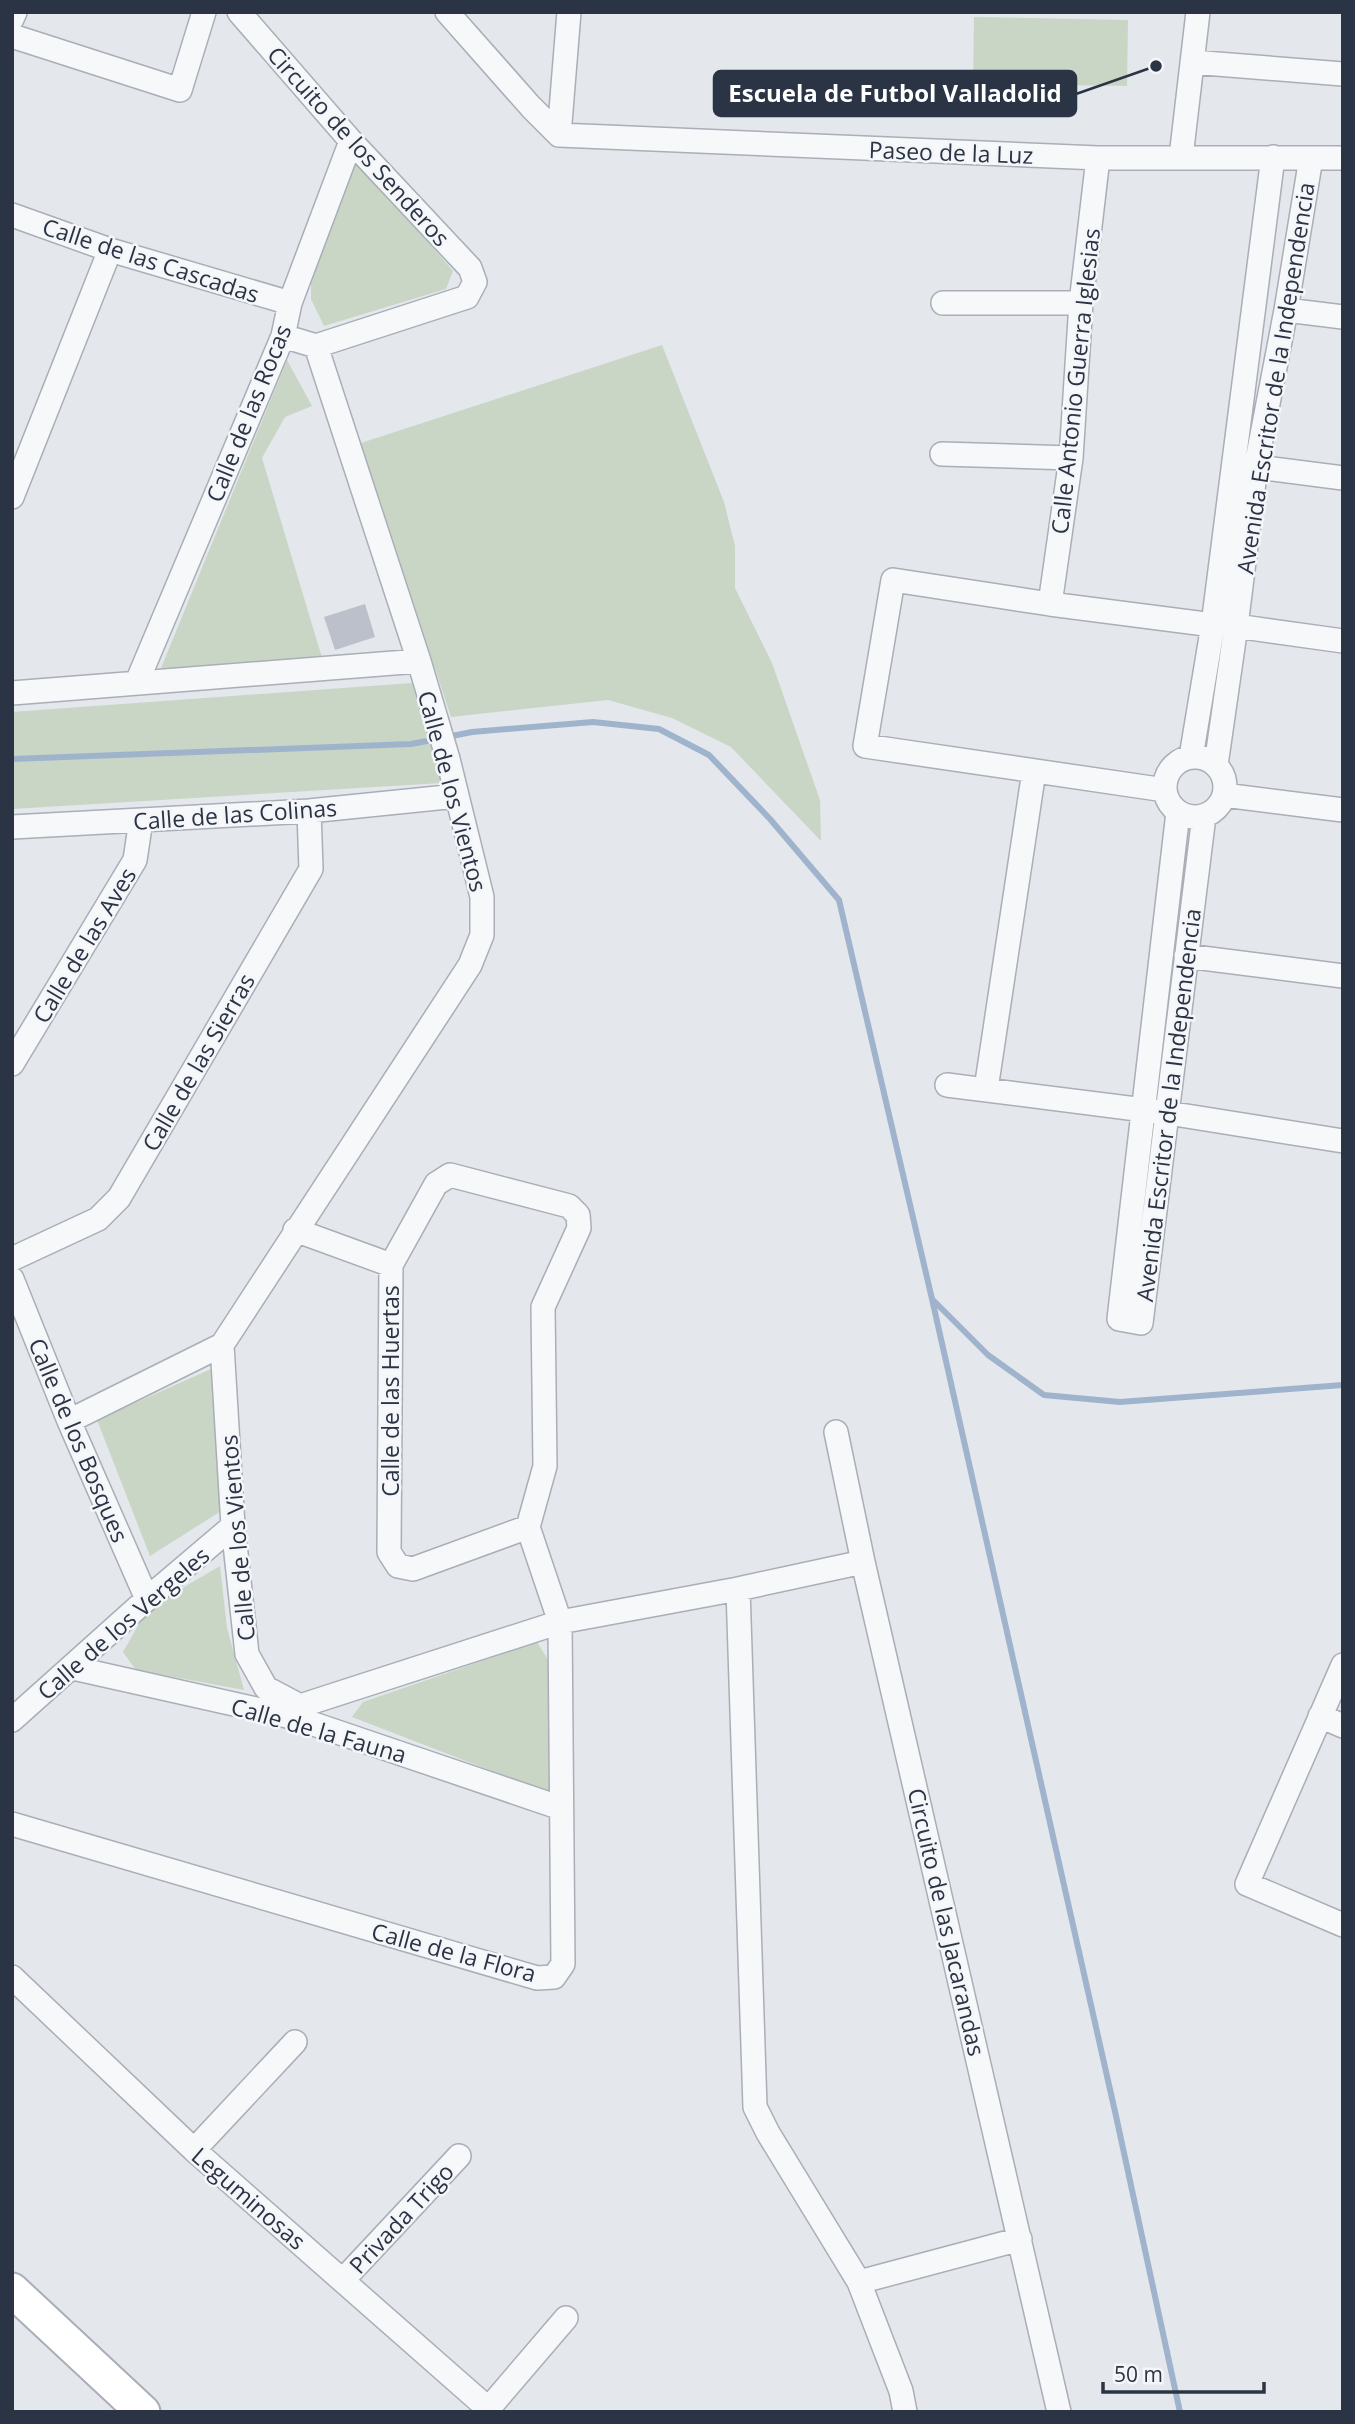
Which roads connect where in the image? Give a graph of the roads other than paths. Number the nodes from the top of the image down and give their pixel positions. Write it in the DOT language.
graph roads {
  1 [pos="15,12"];
  2 [pos="204,12"];
  3 [pos="239,12"];
  4 [pos="447,12"];
  5 [pos="569,12"];
  6 [pos="1198,12"];
  7 [pos="12,19"];
  8 [pos="12,36"];
  9 [pos="1192,62"];
  10 [pos="1343,74"];
  11 [pos="559,135"];
  12 [pos="351,141"];
  13 [pos="1181,157"];
  14 [pos="1273,157"];
  15 [pos="1098,158"];
  16 [pos="1312,158"];
  17 [pos="1343,158"];
  18 [pos="1343,169"];
  19 [pos="12,215"];
  20 [pos="110,250"];
  21 [pos="290,303"];
  22 [pos="943,303"];
  23 [pos="1081,303"];
  24 [pos="1286,310"];
  25 [pos="1343,317"];
  26 [pos="283,336"];
  27 [pos="316,346"];
  28 [pos="942,454"];
  29 [pos="1071,458"];
  30 [pos="1245,465"];
  31 [pos="1343,478"];
  32 [pos="12,497"];
  33 [pos="1050,604"];
  34 [pos="1213,625"];
  35 [pos="1236,626"];
  36 [pos="1343,641"];
  37 [pos="419,661"];
  38 [pos="137,682"];
  39 [pos="12,693"];
  40 [pos="1191,757"];
  41 [pos="1216,765"];
  42 [pos="1034,771"];
  43 [pos="1165,790"];
  44 [pos="1224,795"];
  45 [pos="457,796"];
  46 [pos="309,810"];
  47 [pos="1343,810"];
  48 [pos="1178,812"];
  49 [pos="1204,816"];
  50 [pos="141,820"];
  51 [pos="12,827"];
  52 [pos="1186,956"];
  53 [pos="1343,976"];
  54 [pos="12,1064"];
  55 [pos="947,1086"];
  56 [pos="986,1089"];
  57 [pos="1143,1110"];
  58 [pos="1168,1113"];
  59 [pos="1343,1141"];
  60 [pos="295,1230"];
  61 [pos="12,1259"];
  62 [pos="391,1265"];
  63 [pos="12,1279"];
  64 [pos="222,1345"];
  65 [pos="69,1421"];
  66 [pos="836,1432"];
  67 [pos="233,1526"];
  68 [pos="528,1527"];
  69 [pos="863,1562"];
  70 [pos="738,1589"];
  71 [pos="147,1599"];
  72 [pos="560,1622"];
  73 [pos="73,1668"];
  74 [pos="1340,1676"];
  75 [pos="298,1712"];
  76 [pos="1320,1716"];
  77 [pos="12,1720"];
  78 [pos="1343,1726"];
  79 [pos="561,1808"];
  80 [pos="12,1824"];
  81 [pos="1343,1925"];
  82 [pos="12,1977"];
  83 [pos="295,2042"];
  84 [pos="194,2150"];
  85 [pos="459,2156"];
  86 [pos="1020,2239"];
  87 [pos="343,2280"];
  88 [pos="859,2282"];
  89 [pos="12,2290"];
  90 [pos="566,2318"];
  91 [pos="491,2410"];
  92 [pos="143,2412"];
  93 [pos="905,2412"];
  94 [pos="1059,2412"];
  1 -- 7 [label="street"];
  2 -- 8 [label="street"];
  3 -- 12 [label="street, Circuito de los Senderos"];
  4 -- 11 [label="street"];
  5 -- 11 [label="street"];
  6 -- 9 [label="street"];
  9 -- 10 [label="street"];
  9 -- 13 [label="street"];
  11 -- 15 [label="street, Paseo de la Luz"];
  12 -- 21 [label="street, Calle de las Rocas"];
  12 -- 27 [label="street, Circuito de los Senderos"];
  13 -- 14 [label="street, Paseo de la Luz"];
  13 -- 15 [label="street, Paseo de la Luz"];
  14 -- 16 [label="street, Paseo de la Luz"];
  14 -- 30 [label="street, Avenida Escritor de la Independencia"];
  15 -- 23 [label="street, Calle Antonio Guerra Iglesias"];
  16 -- 17 [label="street, Paseo de la Luz"];
  16 -- 18 [label="street"];
  16 -- 24 [label="street, Avenida Escritor de la Independencia"];
  19 -- 20 [label="street, Calle de las Cascadas"];
  20 -- 21 [label="street, Calle de las Cascadas"];
  20 -- 32 [label="street"];
  21 -- 26 [label="street, Calle de las Rocas"];
  22 -- 23 [label="street"];
  23 -- 29 [label="street, Calle Antonio Guerra Iglesias"];
  24 -- 25 [label="street"];
  24 -- 30 [label="street, Avenida Escritor de la Independencia"];
  26 -- 27 [label="street"];
  26 -- 38 [label="street, Calle de las Rocas"];
  27 -- 37 [label="street, Calle de los Vientos"];
  28 -- 29 [label="street"];
  29 -- 33 [label="street, Calle Antonio Guerra Iglesias"];
  30 -- 31 [label="street"];
  30 -- 34 [label="street, Avenida Escritor de la Independencia"];
  30 -- 35 [label="street, Avenida Escritor de la Independencia"];
  33 -- 34 [label="street"];
  33 -- 42 [label="street"];
  34 -- 40 [label="street, Avenida Escritor de la Independencia"];
  35 -- 36 [label="street"];
  35 -- 41 [label="street, Avenida Escritor de la Independencia"];
  37 -- 38 [label="street"];
  37 -- 45 [label="street, Calle de los Vientos"];
  38 -- 39 [label="street"];
  40 -- 41 [label="street"];
  40 -- 43 [label="street"];
  41 -- 44 [label="street"];
  42 -- 43 [label="street"];
  42 -- 56 [label="street"];
  43 -- 48 [label="street"];
  44 -- 47 [label="street"];
  44 -- 49 [label="street"];
  45 -- 46 [label="street, Calle de las Colinas"];
  45 -- 60 [label="street, Calle de los Vientos"];
  46 -- 50 [label="street, Calle de las Colinas"];
  46 -- 61 [label="street, Calle de las Sierras"];
  48 -- 49 [label="street"];
  48 -- 57 [label="street, Avenida Escritor de la Independencia"];
  49 -- 52 [label="street, Avenida Escritor de la Independencia"];
  50 -- 51 [label="street, Calle de las Colinas"];
  50 -- 54 [label="street, Calle de las Aves"];
  52 -- 53 [label="street"];
  52 -- 58 [label="street, Avenida Escritor de la Independencia"];
  55 -- 56 [label="street"];
  56 -- 57 [label="street"];
  57 -- 58 [label="street"];
  57 -- 58 [label="street, Avenida Escritor de la Independencia"];
  58 -- 59 [label="street"];
  60 -- 62 [label="street"];
  60 -- 64 [label="street, Calle de los Vientos"];
  62 -- 68 [label="street, Calle de las Huertas"];
  62 -- 68 [label="street, Calle de las Huertas"];
  63 -- 65 [label="street, Calle de los Bosques"];
  64 -- 65 [label="street"];
  64 -- 67 [label="street, Calle de los Vientos"];
  65 -- 71 [label="street, Calle de los Bosques"];
  66 -- 69 [label="street, Circuito de las Jacarandas"];
  67 -- 71 [label="street, Calle de los Vergeles"];
  67 -- 75 [label="street, Calle de los Vientos"];
  68 -- 72 [label="street"];
  69 -- 70 [label="street"];
  69 -- 86 [label="street, Circuito de las Jacarandas"];
  70 -- 72 [label="street"];
  70 -- 88 [label="street"];
  71 -- 73 [label="street, Calle de los Vergeles"];
  72 -- 75 [label="street"];
  72 -- 79 [label="street, Calle de la Flora"];
  73 -- 75 [label="street, Calle de la Fauna"];
  73 -- 77 [label="street, Calle de los Vergeles"];
  74 -- 76 [label="street"];
  75 -- 79 [label="street, Calle de la Fauna"];
  76 -- 78 [label="street"];
  76 -- 81 [label="street"];
  79 -- 80 [label="street, Calle de la Flora"];
  82 -- 84 [label="street, Leguminosas"];
  83 -- 84 [label="street"];
  84 -- 87 [label="street, Leguminosas"];
  85 -- 87 [label="street, Privada Trigo"];
  86 -- 88 [label="street"];
  86 -- 94 [label="street, Circuito de las Jacarandas"];
  87 -- 91 [label="street, Leguminosas"];
  88 -- 93 [label="street"];
  89 -- 92 [label="street"];
  90 -- 91 [label="street"];
}
